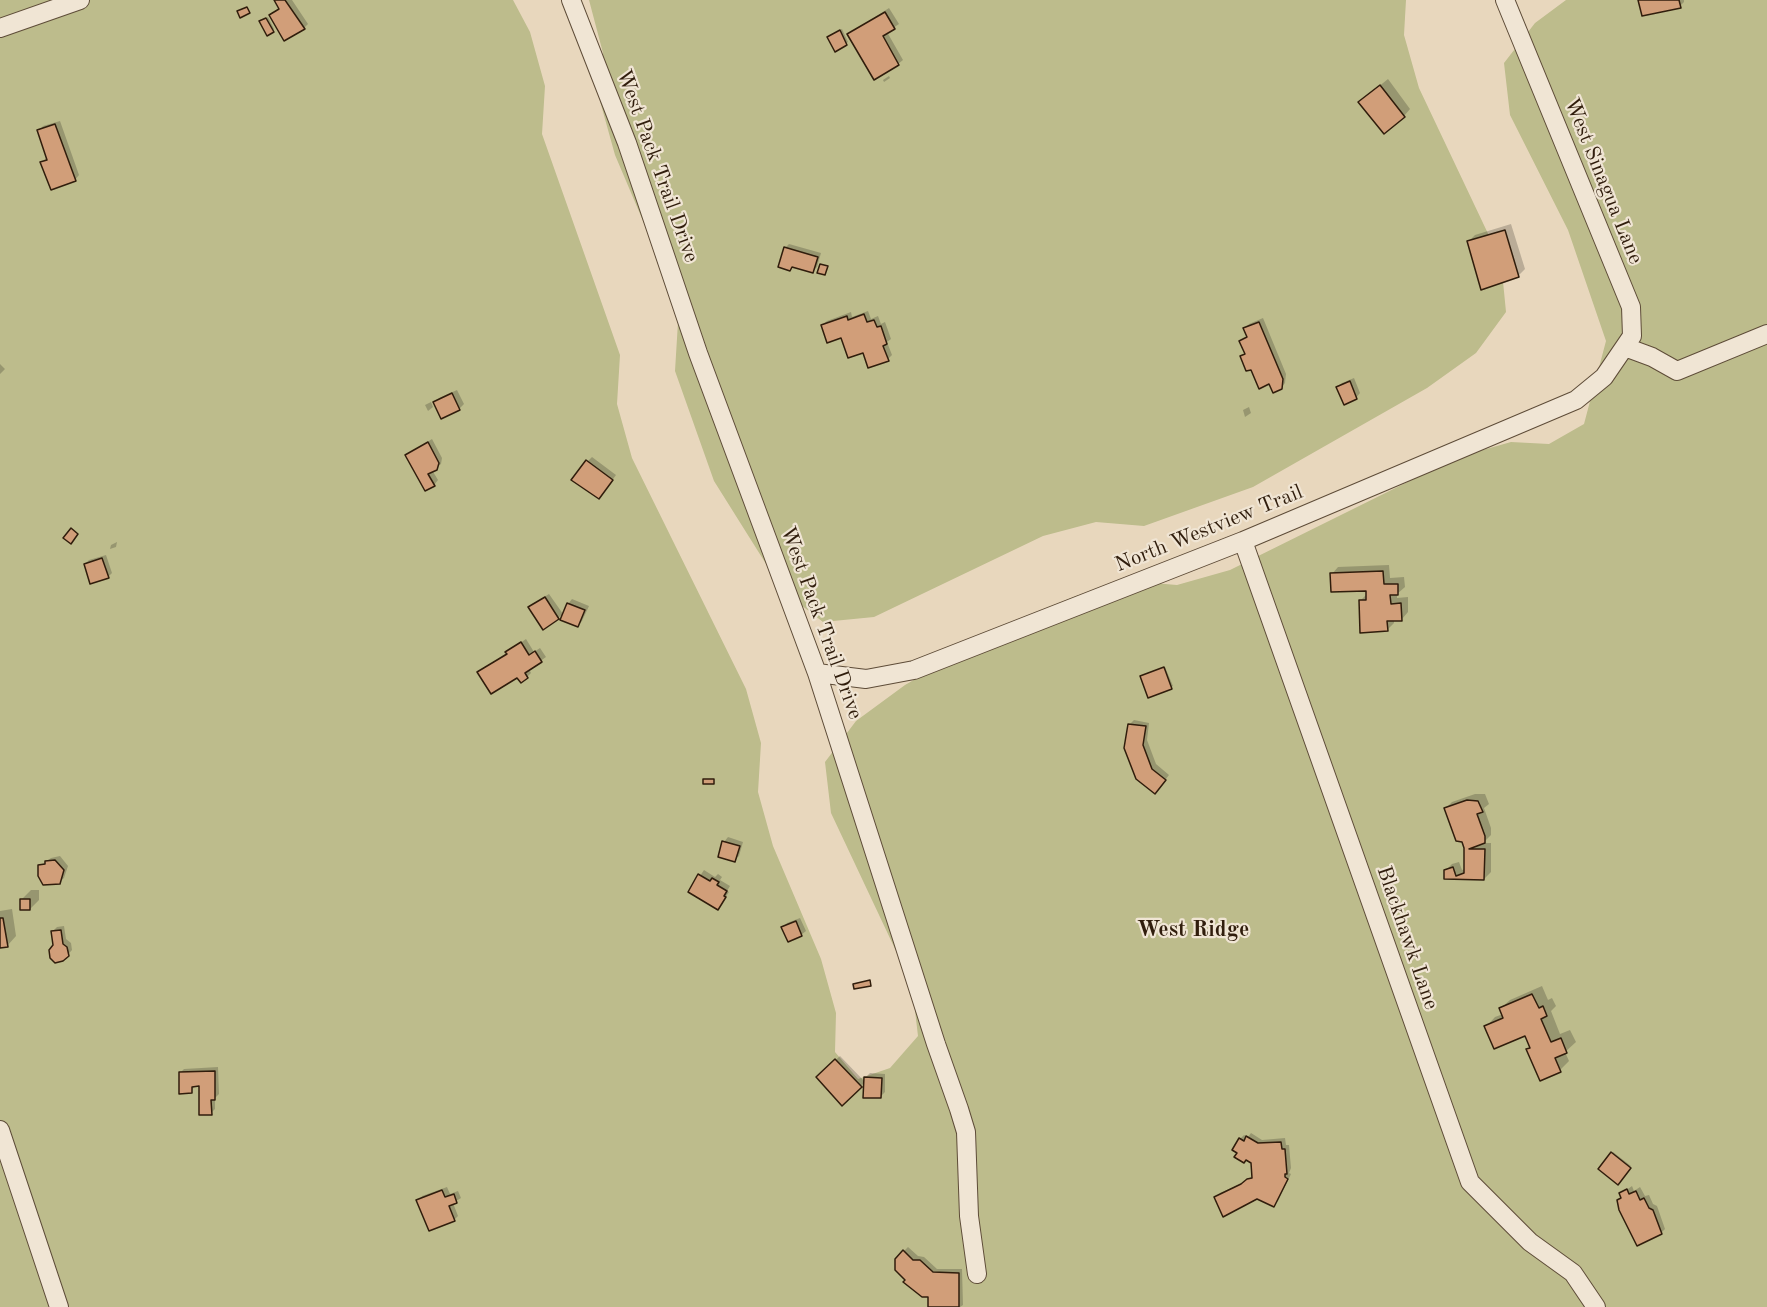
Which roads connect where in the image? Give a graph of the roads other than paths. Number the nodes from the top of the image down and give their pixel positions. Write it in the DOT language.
graph roads {
  1 [pos="80,0"];
  2 [pos="571,0"];
  3 [pos="1504,0"];
  4 [pos="0,28"];
  5 [pos="1767,334"];
  6 [pos="1625,347"];
  7 [pos="1604,376"];
  8 [pos="1243,541"];
  9 [pos="817,673"];
  10 [pos="0,1130"];
  11 [pos="977,1274"];
  12 [pos="59,1307"];
  13 [pos="1596,1307"];
  1 -- 4 [label="street"];
  2 -- 9 [label="street, West Pack Trail Drive"];
  3 -- 6 [label="street, West Sinagua Lane"];
  5 -- 6 [label="street"];
  6 -- 7 [label="street, West Sinagua Lane"];
  7 -- 8 [label="street, North Westview Trail"];
  8 -- 9 [label="street, North Westview Trail"];
  8 -- 13 [label="street, Blackhawk Lane"];
  9 -- 11 [label="street, West Pack Trail Drive"];
  10 -- 12 [label="street"];
}
